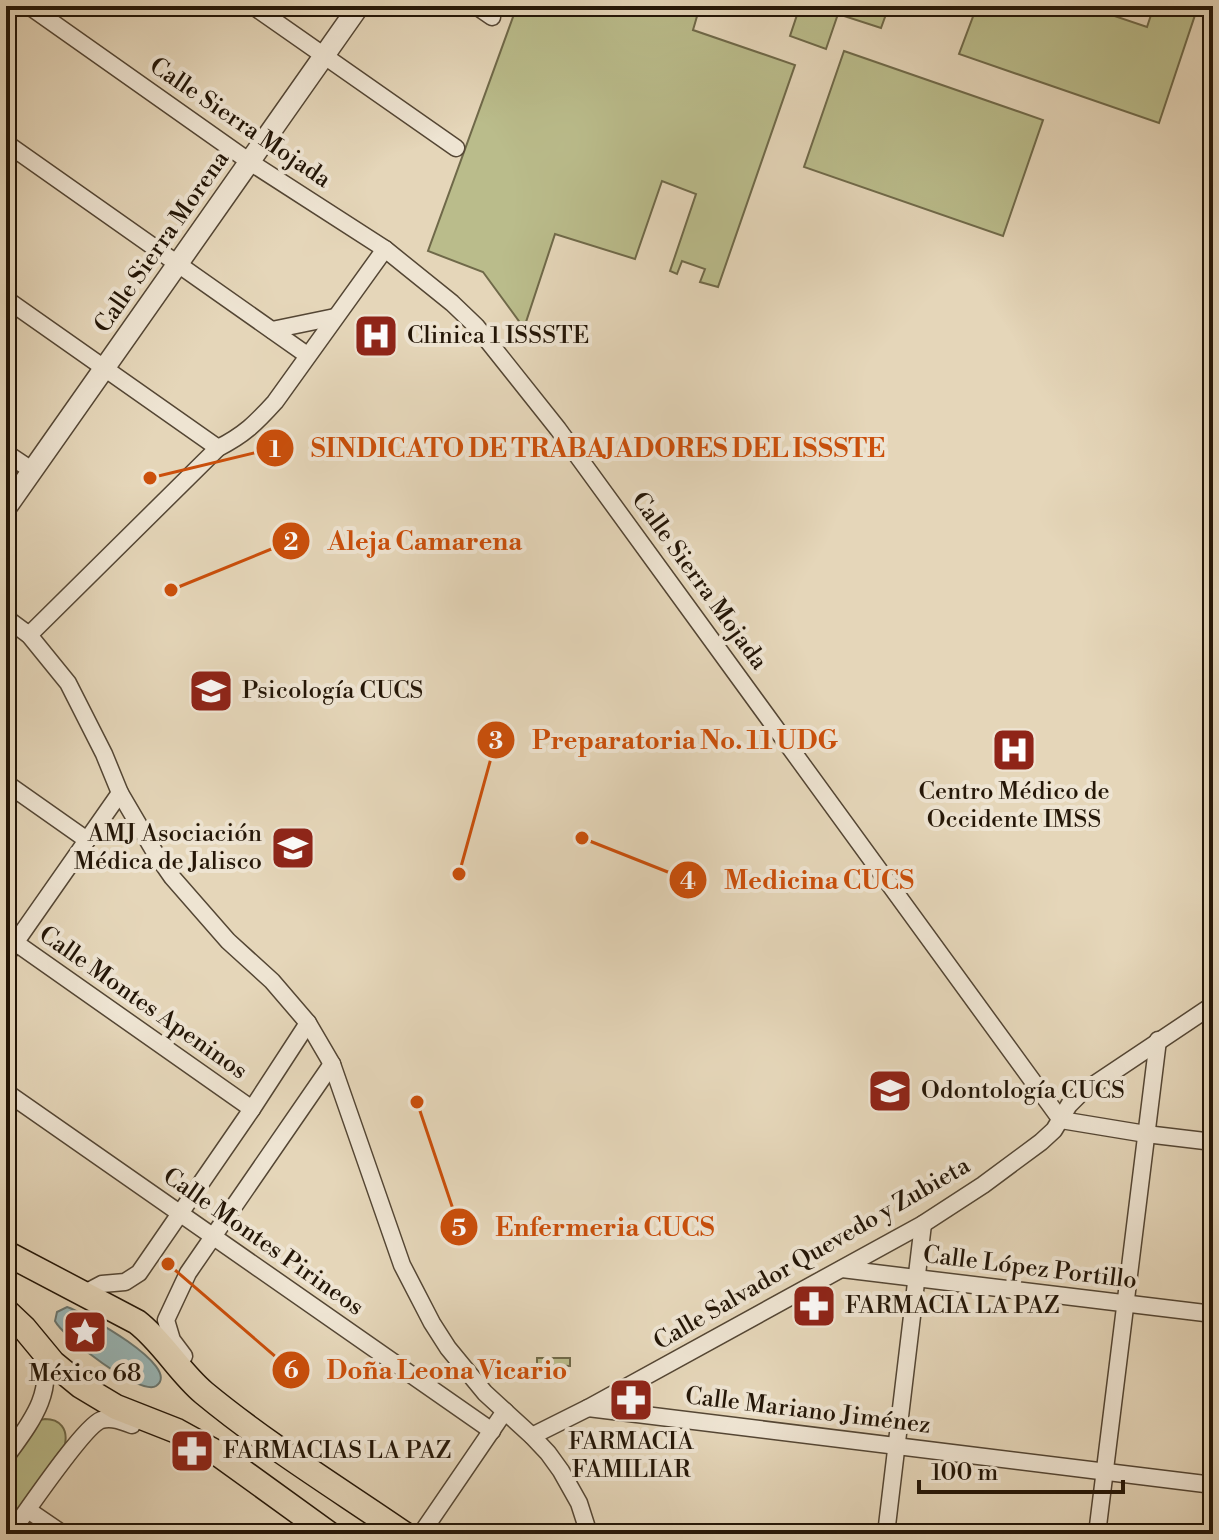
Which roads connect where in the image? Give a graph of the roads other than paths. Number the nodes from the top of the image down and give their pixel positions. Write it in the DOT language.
graph roads {
  1 [pos="29,6"];
  2 [pos="253,6"];
  3 [pos="359,6"];
  4 [pos="476,6"];
  5 [pos="492,17"];
  6 [pos="324,56"];
  7 [pos="6,143"];
  8 [pos="456,148"];
  9 [pos="250,162"];
  10 [pos="385,249"];
  11 [pos="179,263"];
  12 [pos="6,299"];
  13 [pos="335,317"];
  14 [pos="272,330"];
  15 [pos="307,355"];
  16 [pos="105,368"];
  17 [pos="218,448"];
  18 [pos="6,453"];
  19 [pos="33,471"];
  20 [pos="6,508"];
  21 [pos="6,618"];
  22 [pos="29,635"];
  23 [pos="6,783"];
  24 [pos="120,793"];
  25 [pos="87,840"];
  26 [pos="9,945"];
  27 [pos="1213,1005"];
  28 [pos="308,1023"];
  29 [pos="1158,1040"];
  30 [pos="332,1064"];
  31 [pos="6,1092"];
  32 [pos="252,1109"];
  33 [pos="1061,1120"];
  34 [pos="1146,1134"];
  35 [pos="1213,1142"];
  36 [pos="180,1214"];
  37 [pos="923,1224"];
  38 [pos="212,1236"];
  39 [pos="6,1253"];
  40 [pos="842,1269"];
  41 [pos="916,1278"];
  42 [pos="85,1293"];
  43 [pos="1125,1303"];
  44 [pos="6,1311"];
  45 [pos="1213,1314"];
  46 [pos="36,1342"];
  47 [pos="200,1390"];
  48 [pos="588,1408"];
  49 [pos="505,1411"];
  50 [pos="177,1431"];
  51 [pos="492,1431"];
  52 [pos="532,1436"];
  53 [pos="896,1446"];
  54 [pos="6,1457"];
  55 [pos="1105,1472"];
  56 [pos="1213,1485"];
  57 [pos="28,1510"];
  58 [pos="10,1534"];
  59 [pos="63,1534"];
  60 [pos="329,1534"];
  61 [pos="404,1534"];
  62 [pos="421,1534"];
  63 [pos="589,1534"];
  64 [pos="886,1534"];
  65 [pos="1097,1534"];
  1 -- 9 [label="street, Calle Sierra Mojada"];
  2 -- 6 [label="street"];
  3 -- 6 [label="street, Calle Sierra Morena"];
  4 -- 5 [label="street"];
  6 -- 8 [label="street"];
  6 -- 9 [label="street, Calle Sierra Morena"];
  7 -- 11 [label="street"];
  9 -- 10 [label="street, Calle Sierra Mojada"];
  9 -- 11 [label="street, Calle Sierra Morena"];
  10 -- 13 [label="street"];
  10 -- 33 [label="street, Calle Sierra Mojada"];
  11 -- 14 [label="street"];
  11 -- 16 [label="street, Calle Sierra Morena"];
  12 -- 16 [label="street"];
  13 -- 14 [label="street"];
  13 -- 15 [label="street"];
  14 -- 15 [label="street"];
  15 -- 17 [label="street"];
  16 -- 17 [label="street"];
  16 -- 19 [label="street, Calle Sierra Morena"];
  17 -- 22 [label="street"];
  18 -- 19 [label="street"];
  19 -- 20 [label="street, Calle Sierra Morena"];
  21 -- 22 [label="street"];
  22 -- 24 [label="street"];
  23 -- 25 [label="street"];
  24 -- 25 [label="street"];
  24 -- 28 [label="street"];
  25 -- 26 [label="street"];
  26 -- 32 [label="street, Calle Montes Apeninos"];
  27 -- 29 [label="street, Calle Salvador Quevedo y Zubieta"];
  28 -- 30 [label="street"];
  28 -- 32 [label="street"];
  29 -- 33 [label="street, Calle Salvador Quevedo y Zubieta"];
  29 -- 34 [label="street"];
  30 -- 38 [label="street"];
  30 -- 49 [label="street"];
  31 -- 36 [label="street, Calle Montes Pirineos"];
  32 -- 36 [label="street"];
  33 -- 34 [label="street"];
  33 -- 37 [label="street, Calle Salvador Quevedo y Zubieta"];
  34 -- 35 [label="street"];
  34 -- 43 [label="street"];
  36 -- 38 [label="street, Calle Montes Pirineos"];
  36 -- 42 [label="street"];
  37 -- 40 [label="street, Calle Salvador Quevedo y Zubieta"];
  37 -- 41 [label="street"];
  38 -- 47 [label="street"];
  38 -- 51 [label="street, Calle Montes Pirineos"];
  39 -- 42 [label="main road"];
  40 -- 41 [label="street, Calle López Portillo"];
  40 -- 48 [label="street, Calle Salvador Quevedo y Zubieta"];
  41 -- 43 [label="street, Calle López Portillo"];
  41 -- 53 [label="street"];
  42 -- 47 [label="main road"];
  43 -- 45 [label="street, Calle López Portillo"];
  43 -- 55 [label="street"];
  44 -- 46 [label="main road"];
  46 -- 50 [label="main road"];
  46 -- 54 [label="street"];
  47 -- 61 [label="main road"];
  48 -- 52 [label="street, Calle Salvador Quevedo y Zubieta"];
  48 -- 53 [label="street, Calle Mariano Jiménez"];
  49 -- 51 [label="street"];
  49 -- 52 [label="street"];
  50 -- 57 [label="street"];
  50 -- 60 [label="main road"];
  51 -- 62 [label="street"];
  52 -- 63 [label="street"];
  53 -- 55 [label="street, Calle Mariano Jiménez"];
  53 -- 64 [label="street"];
  55 -- 56 [label="street, Calle Mariano Jiménez"];
  55 -- 65 [label="street"];
  57 -- 58 [label="street"];
  57 -- 59 [label="street"];
}
